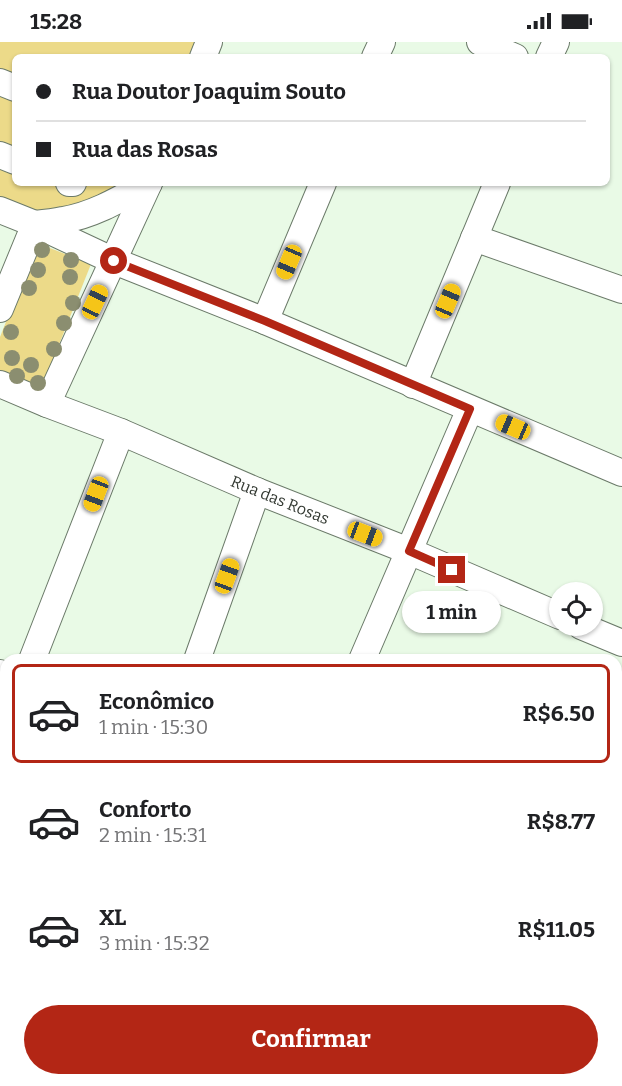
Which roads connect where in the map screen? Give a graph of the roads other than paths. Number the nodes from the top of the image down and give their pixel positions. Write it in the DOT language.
graph roads {
  1 [pos="480,42"];
  2 [pos="508,54"];
  3 [pos="144,186"];
  4 [pos="148,186"];
  5 [pos="321,186"];
  6 [pos="496,186"];
  7 [pos="0,210"];
  8 [pos="35,224"];
  9 [pos="474,238"];
  10 [pos="114,261"];
  11 [pos="622,290"];
  12 [pos="0,309"];
  13 [pos="265,321"];
  14 [pos="0,384"];
  15 [pos="413,384"];
  16 [pos="47,404"];
  17 [pos="470,409"];
  18 [pos="121,432"];
  19 [pos="622,473"];
  20 [pos="257,491"];
  21 [pos="409,551"];
  22 [pos="549,611"];
  23 [pos="603,635"];
  24 [pos="622,643"];
  25 [pos="34,654"];
  26 [pos="200,654"];
  27 [pos="365,654"];
  1 -- 2 [label="street"];
  3 -- 8 [label="street"];
  4 -- 10 [label="street"];
  5 -- 13 [label="street"];
  6 -- 9 [label="street"];
  7 -- 8 [label="street"];
  8 -- 10 [label="street"];
  8 -- 12 [label="street"];
  9 -- 11 [label="street"];
  9 -- 15 [label="street"];
  10 -- 13 [label="street"];
  10 -- 16 [label="street"];
  13 -- 15 [label="street"];
  14 -- 16 [label="street, Rua das Rosas"];
  15 -- 17 [label="street"];
  16 -- 18 [label="street, Rua das Rosas"];
  17 -- 19 [label="street"];
  17 -- 21 [label="street"];
  18 -- 20 [label="street, Rua das Rosas"];
  18 -- 25 [label="street"];
  20 -- 21 [label="street, Rua das Rosas"];
  20 -- 26 [label="street"];
  21 -- 22 [label="street, Rua das Rosas"];
  21 -- 27 [label="street"];
  23 -- 24 [label="street"];
}
